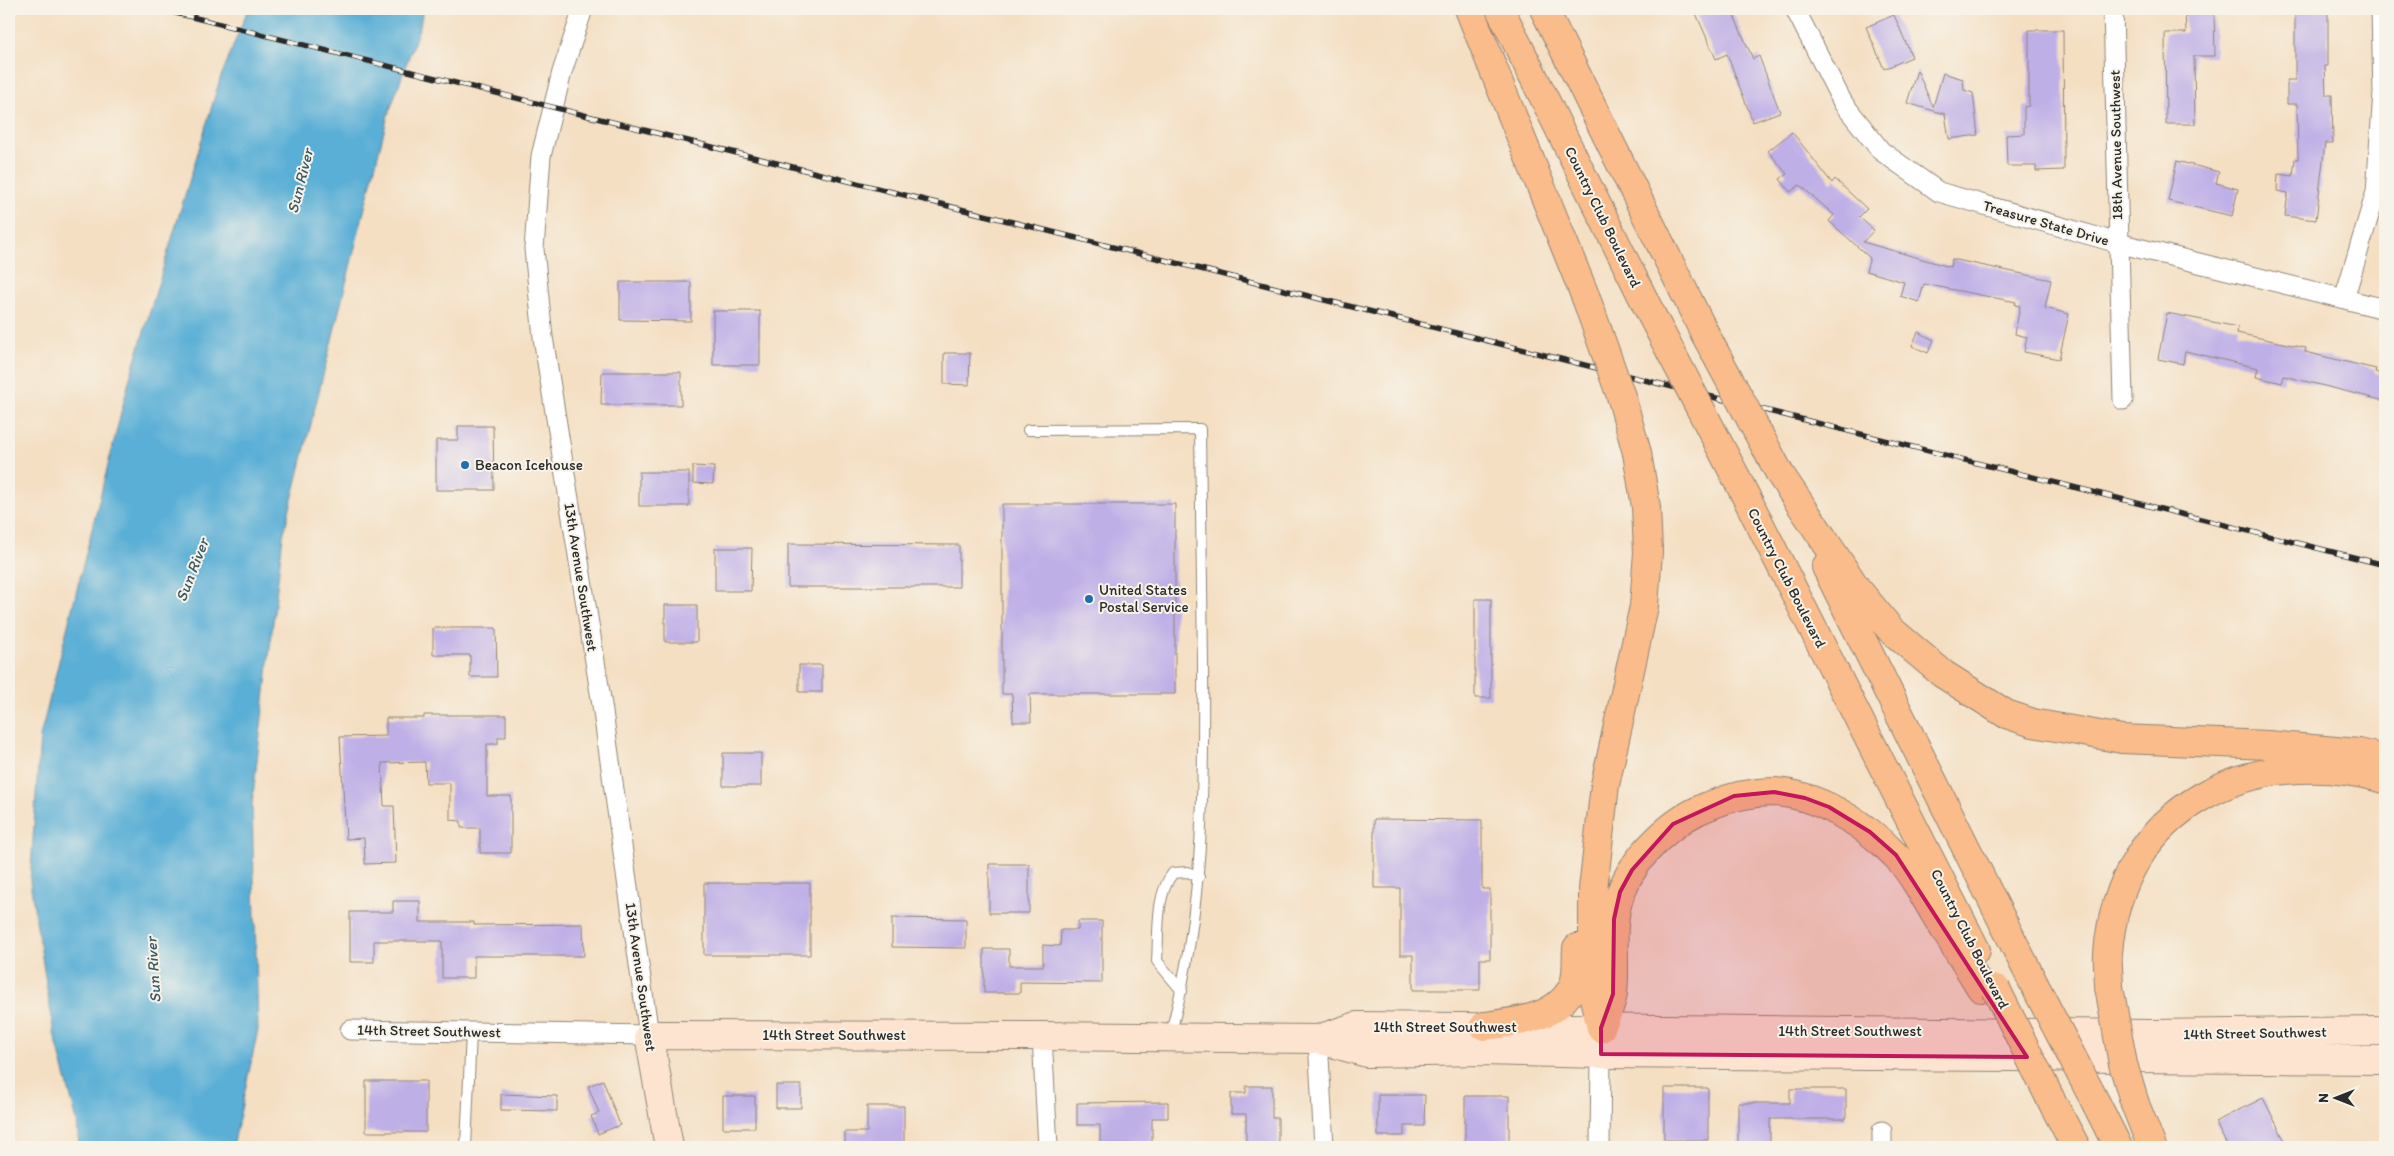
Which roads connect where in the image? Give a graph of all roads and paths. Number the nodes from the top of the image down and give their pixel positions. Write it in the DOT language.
graph roads {
  1 [pos="583,9"];
  2 [pos="1469,9"];
  3 [pos="1500,9"];
  4 [pos="1544,9"];
  5 [pos="1795,9"];
  6 [pos="2113,9"];
  7 [pos="2381,9"];
  8 [pos="2118,243"];
  9 [pos="2344,299"];
  10 [pos="2385,309"];
  11 [pos="2123,400"];
  12 [pos="1028,430"];
  13 [pos="1780,474"];
  14 [pos="2385,759"];
  15 [pos="2385,779"];
  16 [pos="1598,846"];
  17 [pos="1199,877"];
  18 [pos="1988,988"];
  19 [pos="1182,991"];
  20 [pos="1484,1026"];
  21 [pos="350,1030"];
  22 [pos="2385,1031"];
  23 [pos="471,1032"];
  24 [pos="649,1035"];
  25 [pos="1042,1036"];
  26 [pos="1170,1037"];
  27 [pos="1318,1040"];
  28 [pos="1601,1041"];
  29 [pos="2385,1060"];
  30 [pos="466,1147"];
  31 [pos="669,1147"];
  32 [pos="1048,1147"];
  33 [pos="1324,1147"];
  34 [pos="1600,1147"];
  35 [pos="2076,1147"];
  36 [pos="2118,1147"];
  37 [pos="2152,1147"];
  1 -- 24 [label="street, 13th Avenue Southwest"];
  2 -- 16 [label="highway, bridge"];
  3 -- 18 [label="highway, Country Club Boulevard, bridge"];
  4 -- 13 [label="highway, bridge"];
  5 -- 8 [label="street, Treasure State Drive"];
  6 -- 8 [label="street, 18th Avenue Southwest"];
  7 -- 9 [label="street"];
  8 -- 9 [label="street, Treasure State Drive"];
  8 -- 11 [label="street, 18th Avenue Southwest"];
  9 -- 10 [label="street, Treasure State Drive"];
  12 -- 17 [label="lane"];
  13 -- 14 [label="highway"];
  13 -- 36 [label="highway, bridge"];
  15 -- 37 [label="highway, bridge"];
  16 -- 20 [label="highway"];
  16 -- 28 [label="highway"];
  17 -- 19 [label="lane"];
  17 -- 19 [label="lane"];
  18 -- 28 [label="highway"];
  18 -- 35 [label="highway, Country Club Boulevard, bridge"];
  19 -- 26 [label="lane"];
  20 -- 27 [label="street, 14th Street Southwest"];
  20 -- 28 [label="street, 14th Street Southwest"];
  21 -- 23 [label="street, 14th Street Southwest"];
  22 -- 28 [label="street, 14th Street Southwest"];
  23 -- 24 [label="street, 14th Street Southwest"];
  23 -- 30 [label="lane"];
  24 -- 25 [label="street, 14th Street Southwest"];
  24 -- 31 [label="street, 13th Avenue Southwest"];
  25 -- 26 [label="street, 14th Street Southwest"];
  25 -- 32 [label="street"];
  26 -- 27 [label="street, 14th Street Southwest"];
  27 -- 28 [label="street, 14th Street Southwest"];
  27 -- 33 [label="street"];
  28 -- 29 [label="street, 14th Street Southwest"];
  28 -- 34 [label="street"];
}
